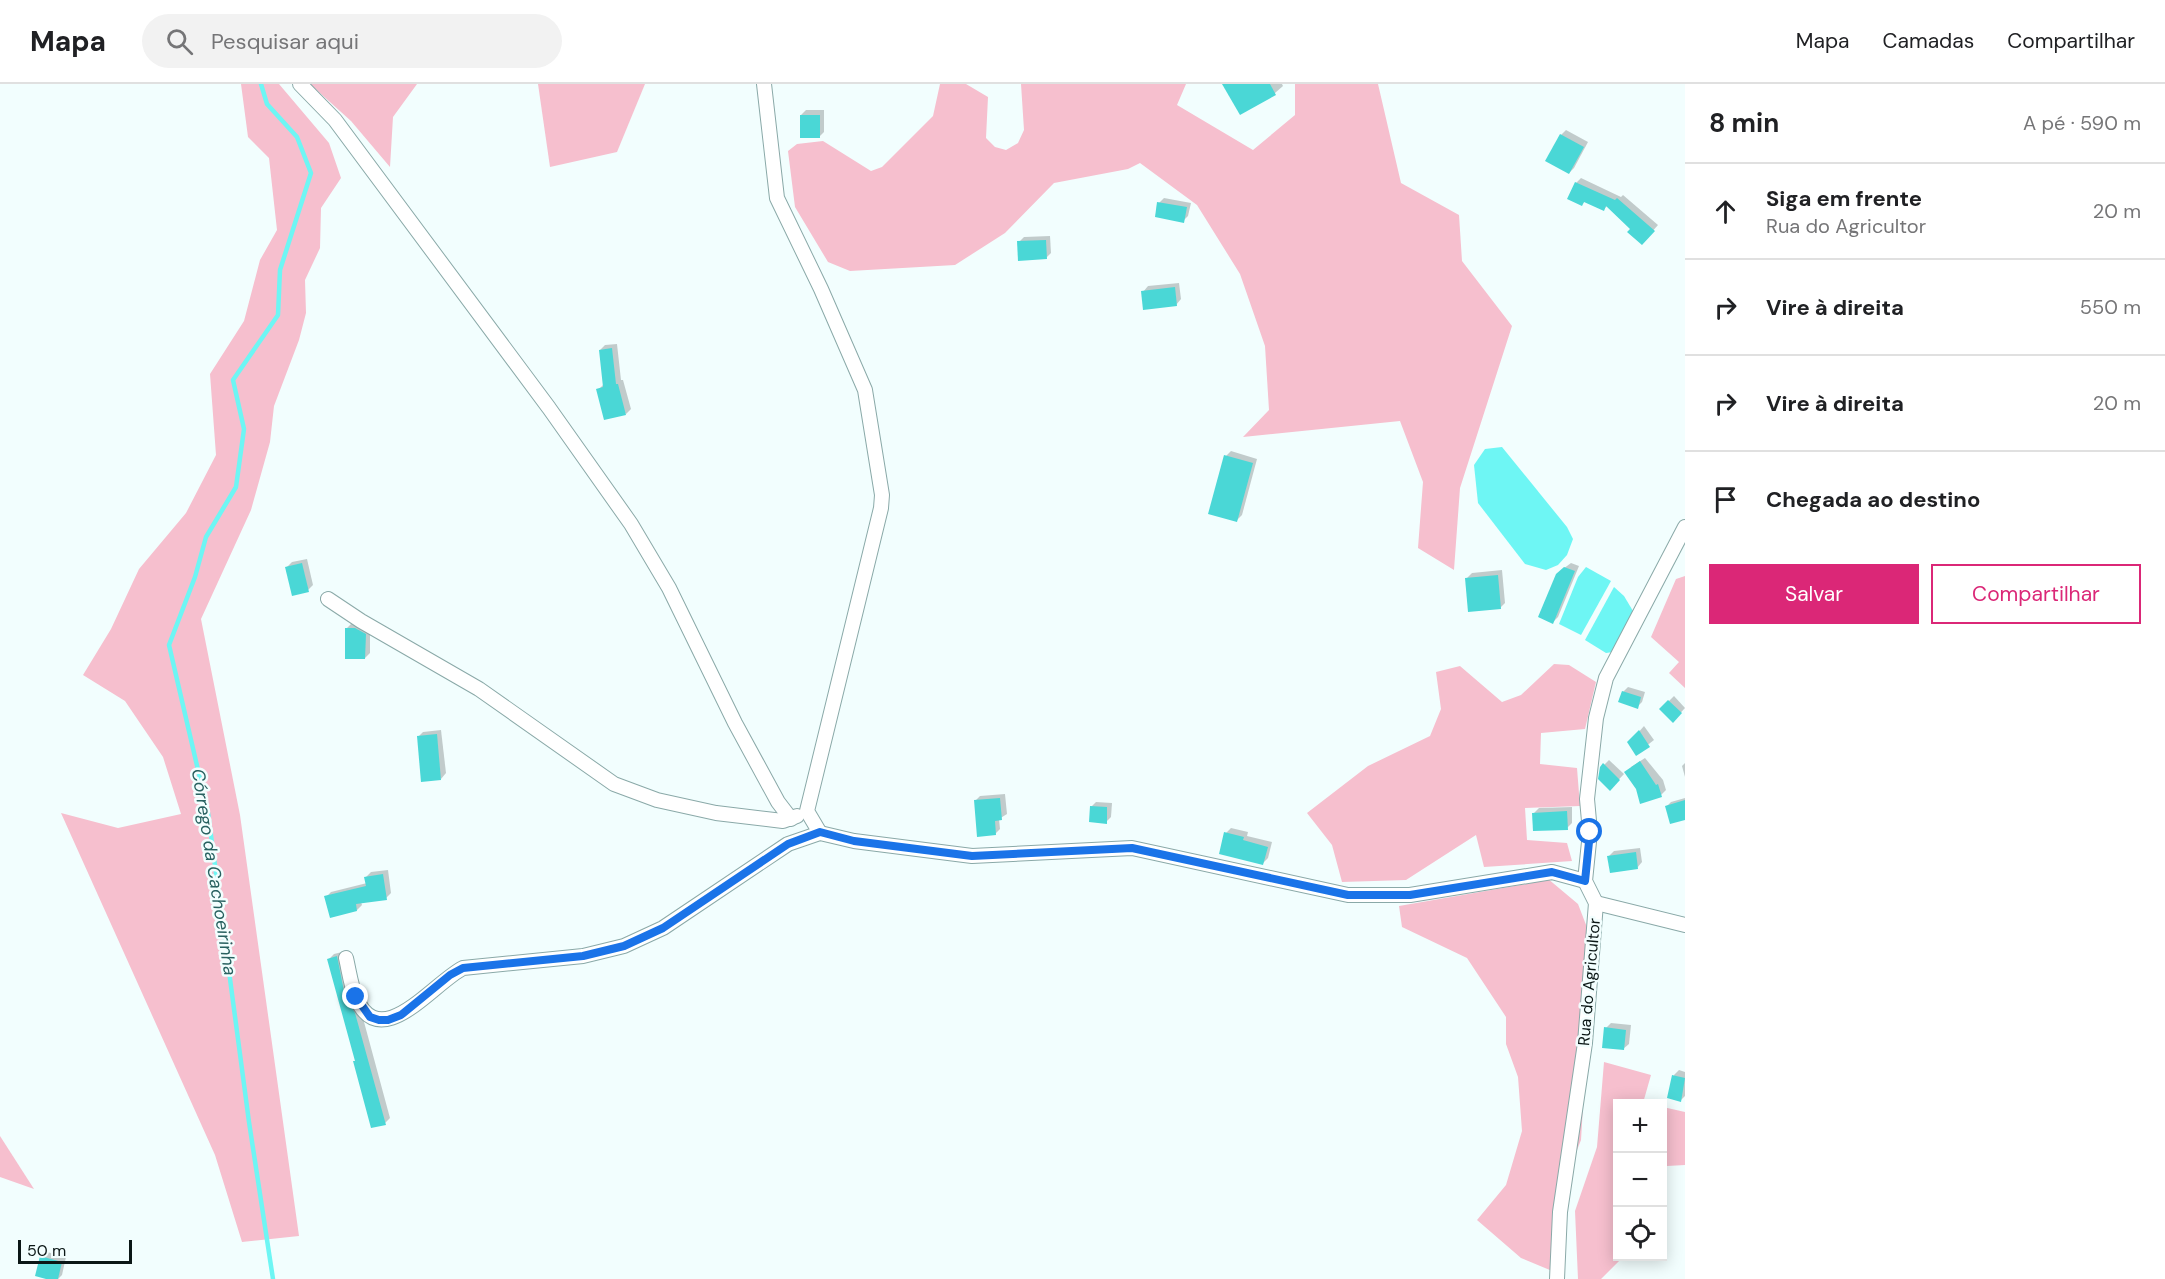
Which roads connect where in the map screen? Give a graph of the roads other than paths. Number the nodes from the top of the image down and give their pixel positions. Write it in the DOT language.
graph roads {
  1 [pos="300,84"];
  2 [pos="764,84"];
  3 [pos="1685,527"];
  4 [pos="328,599"];
  5 [pos="807,811"];
  6 [pos="791,819"];
  7 [pos="820,832"];
  8 [pos="1585,881"];
  9 [pos="1596,903"];
  10 [pos="1685,925"];
  11 [pos="345,958"];
  12 [pos="1557,1279"];
  1 -- 6 [label="street"];
  2 -- 5 [label="street"];
  3 -- 8 [label="street"];
  4 -- 6 [label="street"];
  5 -- 6 [label="street"];
  5 -- 7 [label="street"];
  7 -- 8 [label="street"];
  7 -- 11 [label="street"];
  8 -- 9 [label="street, Rua do Agricultor"];
  9 -- 10 [label="street"];
  9 -- 12 [label="street, Rua do Agricultor"];
}
